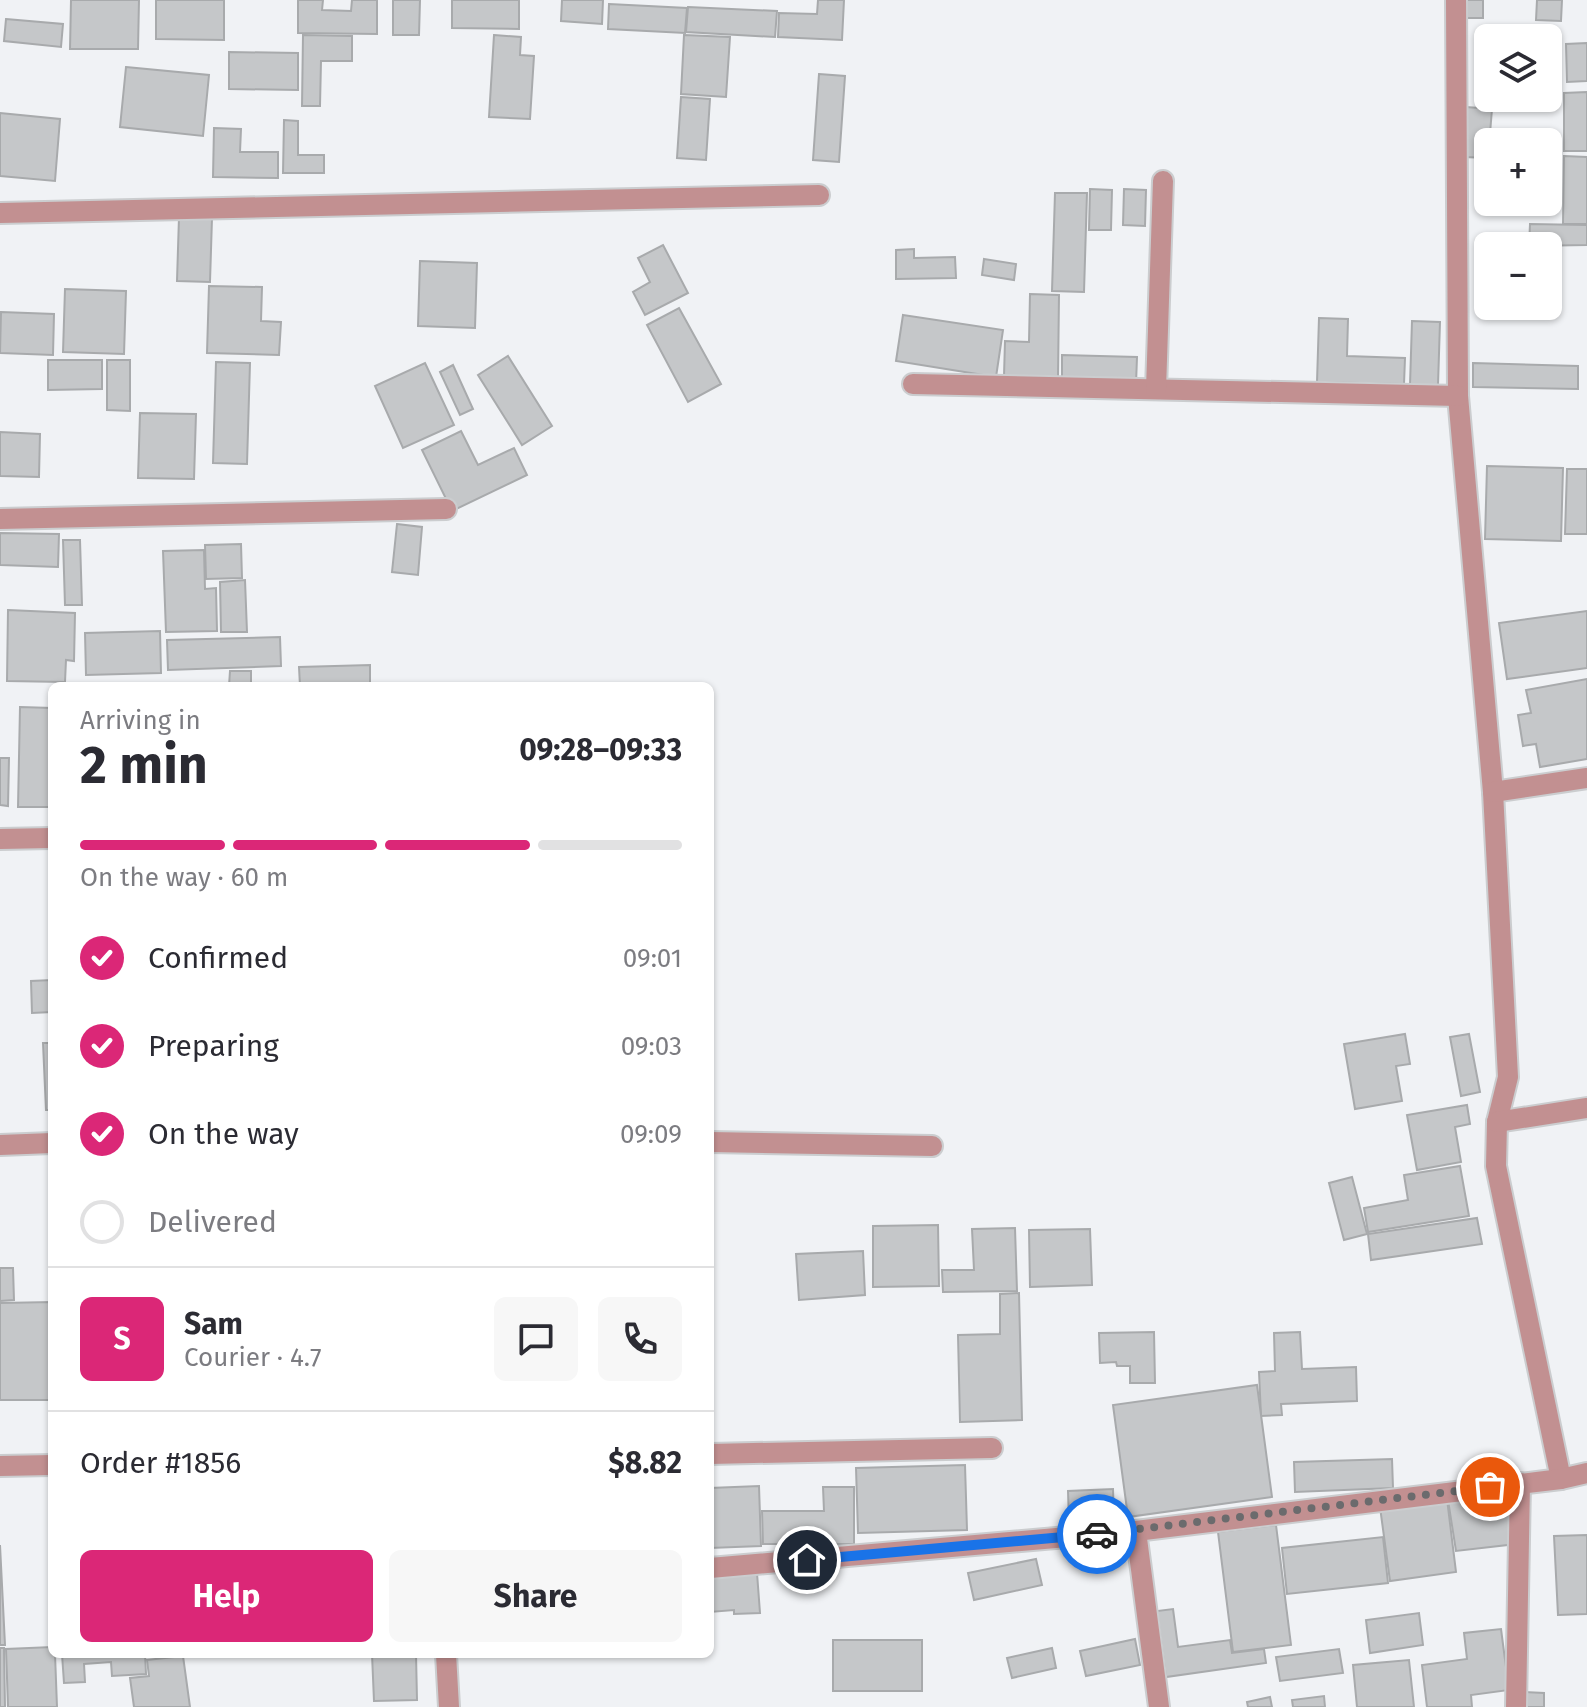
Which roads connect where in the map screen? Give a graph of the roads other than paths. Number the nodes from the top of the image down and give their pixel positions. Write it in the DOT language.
graph roads {
  1 [pos="1456,0"];
  2 [pos="1163,181"];
  3 [pos="819,195"];
  4 [pos="0,213"];
  5 [pos="913,384"];
  6 [pos="1156,389"];
  7 [pos="1458,396"];
  8 [pos="446,509"];
  9 [pos="0,519"];
  10 [pos="1587,778"];
  11 [pos="1493,792"];
  12 [pos="48,838"];
  13 [pos="0,839"];
  14 [pos="1587,1108"];
  15 [pos="1497,1122"];
  16 [pos="714,1142"];
  17 [pos="48,1143"];
  18 [pos="0,1145"];
  19 [pos="932,1146"];
  20 [pos="992,1448"];
  21 [pos="714,1454"];
  22 [pos="48,1465"];
  23 [pos="0,1466"];
  24 [pos="1587,1473"];
  25 [pos="1561,1479"];
  26 [pos="1520,1483"];
  27 [pos="1136,1531"];
  28 [pos="714,1568"];
  29 [pos="451,1658"];
  30 [pos="449,1707"];
  31 [pos="1159,1707"];
  32 [pos="1516,1707"];
  1 -- 7 [label="street"];
  2 -- 6 [label="street"];
  3 -- 4 [label="street"];
  5 -- 6 [label="street"];
  6 -- 7 [label="street"];
  7 -- 11 [label="street"];
  8 -- 9 [label="street"];
  10 -- 11 [label="street"];
  11 -- 15 [label="street"];
  12 -- 13 [label="street"];
  14 -- 15 [label="street"];
  15 -- 25 [label="street"];
  16 -- 19 [label="street"];
  17 -- 18 [label="street"];
  20 -- 21 [label="street"];
  22 -- 23 [label="street"];
  24 -- 25 [label="street"];
  25 -- 26 [label="street"];
  26 -- 27 [label="street"];
  26 -- 32 [label="street"];
  27 -- 28 [label="street"];
  27 -- 31 [label="street"];
  29 -- 30 [label="street"];
}
